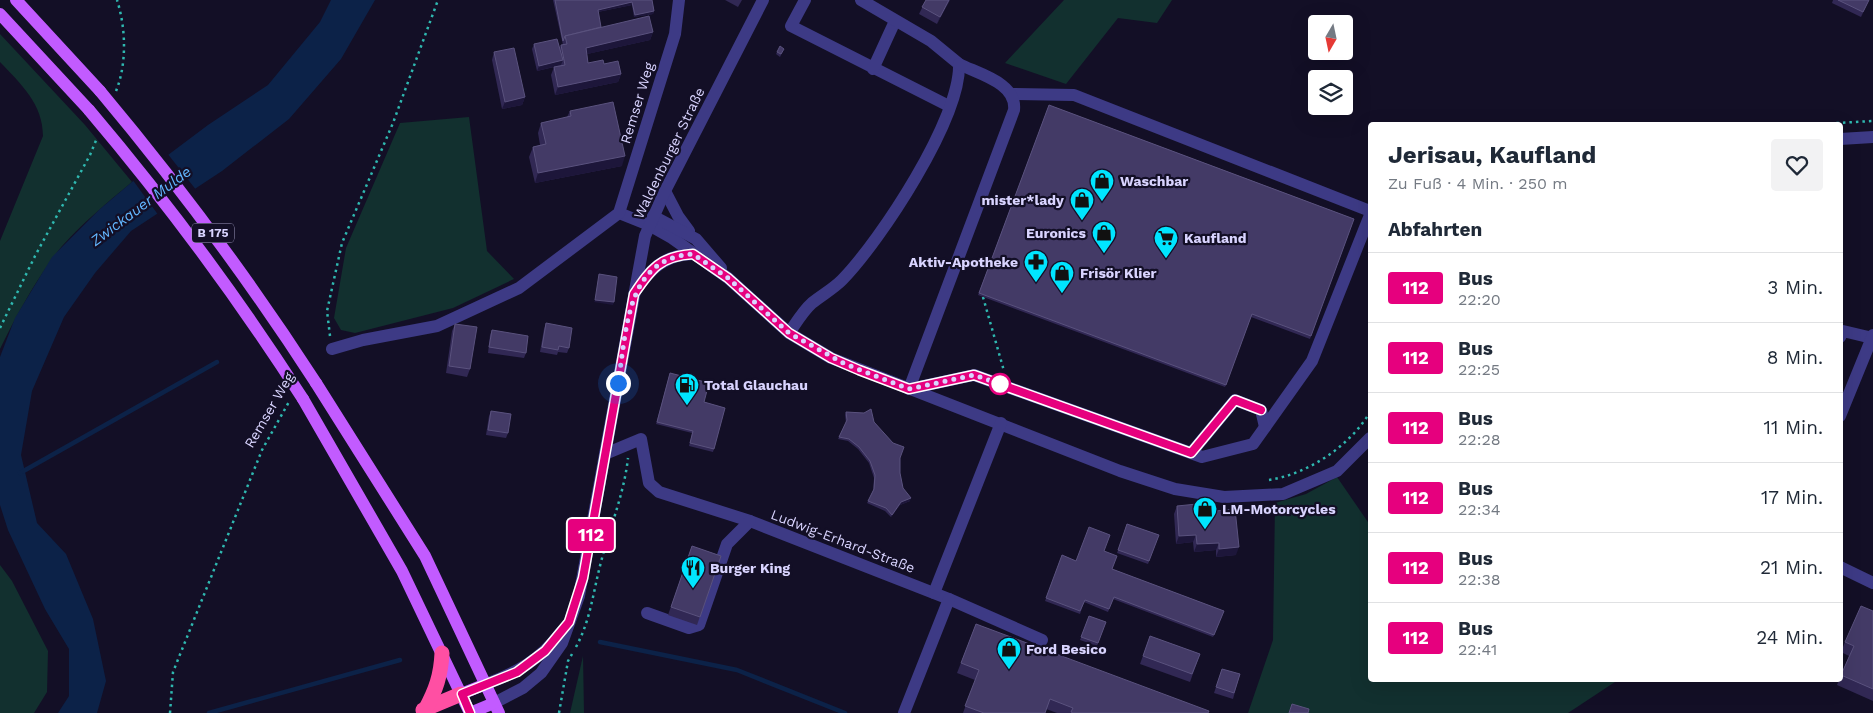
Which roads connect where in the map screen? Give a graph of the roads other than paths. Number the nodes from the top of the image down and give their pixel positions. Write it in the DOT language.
graph roads {
  1 [pos="16,0"];
  2 [pos="679,0"];
  3 [pos="763,0"];
  4 [pos="805,0"];
  5 [pos="861,0"];
  6 [pos="0,14"];
  7 [pos="895,21"];
  8 [pos="959,64"];
  9 [pos="873,69"];
  10 [pos="1012,94"];
  11 [pos="949,106"];
  12 [pos="1873,137"];
  13 [pos="1843,139"];
  14 [pos="665,191"];
  15 [pos="1368,210"];
  16 [pos="619,213"];
  17 [pos="651,220"];
  18 [pos="1368,220"];
  19 [pos="696,238"];
  20 [pos="693,254"];
  21 [pos="728,278"];
  22 [pos="634,294"];
  23 [pos="1843,331"];
  24 [pos="789,333"];
  25 [pos="1872,339"];
  26 [pos="332,349"];
  27 [pos="909,389"];
  28 [pos="1843,409"];
  29 [pos="1000,423"];
  30 [pos="1265,427"];
  31 [pos="1368,440"];
  32 [pos="1191,453"];
  33 [pos="605,454"];
  34 [pos="750,521"];
  35 [pos="1843,568"];
  36 [pos="1873,582"];
  37 [pos="934,593"];
  38 [pos="949,599"];
  39 [pos="647,613"];
  40 [pos="569,622"];
  41 [pos="1042,640"];
  42 [pos="442,653"];
  43 [pos="486,684"];
  44 [pos="462,694"];
  45 [pos="496,708"];
  46 [pos="421,711"];
  47 [pos="470,713"];
  48 [pos="904,713"];
  1 -- 43 [label="main road, B 175, bridge"];
  2 -- 16 [label="street, Remser Weg"];
  3 -- 14 [label="street, Waldenburger Straße"];
  4 -- 9 [label="street"];
  5 -- 7 [label="street"];
  6 -- 42 [label="main road, B 175, bridge"];
  7 -- 8 [label="street"];
  7 -- 9 [label="street"];
  8 -- 10 [label="street"];
  8 -- 11 [label="street"];
  9 -- 11 [label="street"];
  10 -- 15 [label="street"];
  10 -- 27 [label="street"];
  11 -- 24 [label="street"];
  12 -- 13 [label="street"];
  14 -- 17 [label="street, Waldenburger Straße"];
  14 -- 19 [label="street"];
  16 -- 17 [label="street"];
  16 -- 26 [label="street"];
  17 -- 19 [label="street"];
  17 -- 20 [label="street"];
  17 -- 22 [label="street, Waldenburger Straße"];
  18 -- 30 [label="street"];
  19 -- 21 [label="street"];
  20 -- 21 [label="street"];
  20 -- 22 [label="street"];
  21 -- 24 [label="street"];
  22 -- 33 [label="street, Waldenburger Straße"];
  23 -- 25 [label="street"];
  24 -- 27 [label="street"];
  25 -- 28 [label="street"];
  27 -- 29 [label="street"];
  27 -- 32 [label="street"];
  29 -- 31 [label="street"];
  29 -- 37 [label="street"];
  30 -- 32 [label="street"];
  30 -- 32 [label="street"];
  33 -- 34 [label="street, Ludwig-Erhard-Straße"];
  33 -- 40 [label="street, Waldenburger Straße"];
  34 -- 37 [label="street, Ludwig-Erhard-Straße"];
  34 -- 39 [label="street"];
  35 -- 36 [label="street"];
  37 -- 38 [label="street, Ludwig-Erhard-Straße"];
  38 -- 41 [label="street, Ludwig-Erhard-Straße"];
  38 -- 48 [label="street"];
  40 -- 43 [label="street, Waldenburger Straße"];
  40 -- 45 [label="street, Waldenburger Straße"];
  42 -- 44 [label="main road, B 175"];
  42 -- 46 [label="highway"];
  43 -- 44 [label="main road"];
  43 -- 45 [label="main road, B 175"];
  44 -- 46 [label="highway"];
  44 -- 47 [label="main road, B 175"];
  45 -- 47 [label="main road, B 175"];
}
